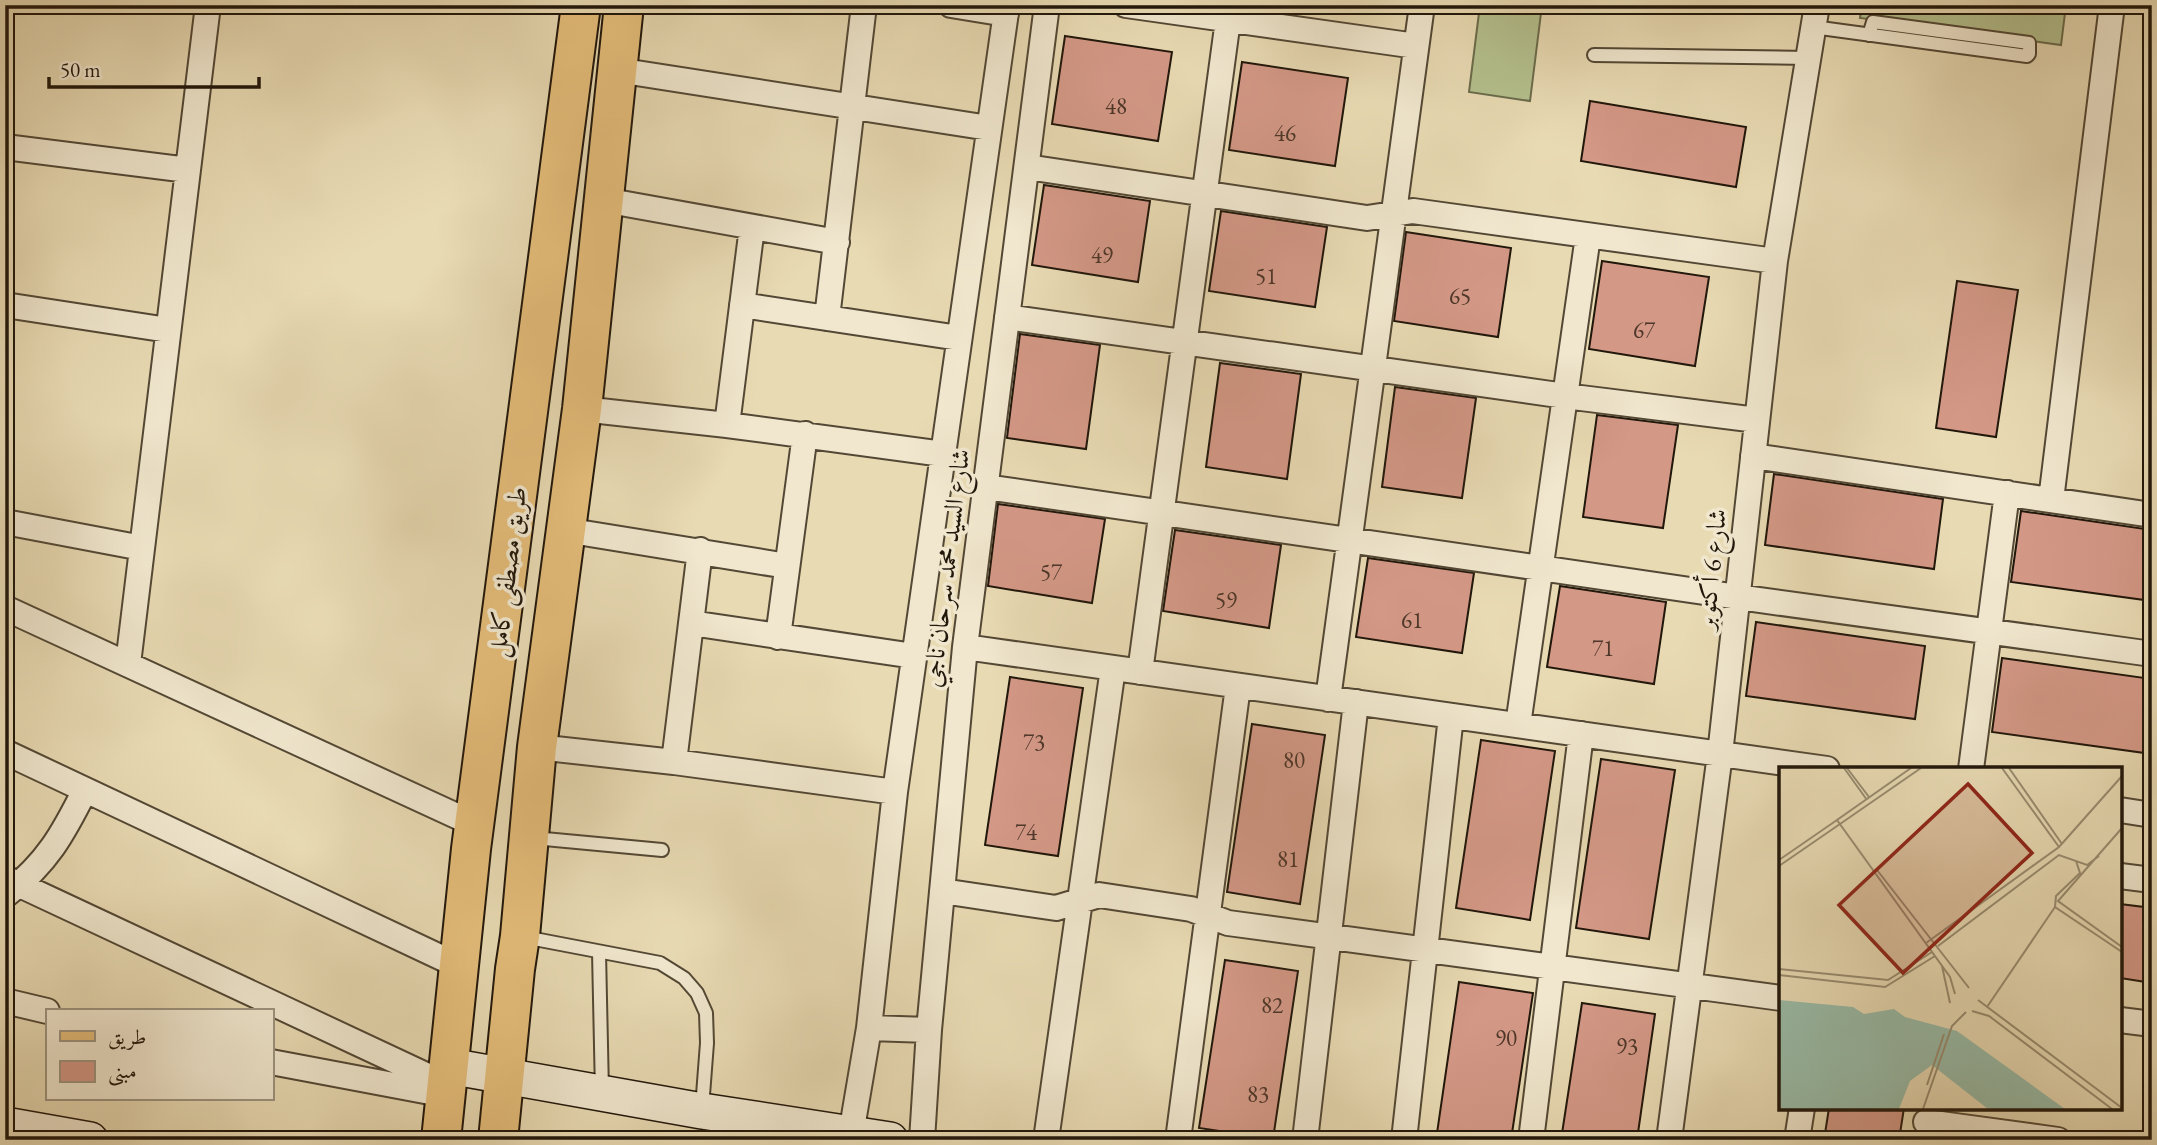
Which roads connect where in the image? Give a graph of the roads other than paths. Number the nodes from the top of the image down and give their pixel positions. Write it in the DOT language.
graph roads {
  1 [pos="208,5"];
  2 [pos="581,5"];
  3 [pos="624,5"];
  4 [pos="864,5"];
  5 [pos="951,5"];
  6 [pos="1048,5"];
  7 [pos="1126,5"];
  8 [pos="1422,5"];
  9 [pos="2112,5"];
  10 [pos="1006,10"];
  11 [pos="1229,12"];
  12 [pos="1815,16"];
  13 [pos="1897,25"];
  14 [pos="1869,35"];
  15 [pos="1924,36"];
  16 [pos="1895,38"];
  17 [pos="1987,44"];
  18 [pos="1416,46"];
  19 [pos="1594,55"];
  20 [pos="1808,58"];
  21 [pos="617,70"];
  22 [pos="853,105"];
  23 [pos="989,128"];
  24 [pos="5,147"];
  25 [pos="1027,167"];
  26 [pos="188,170"];
  27 [pos="1205,194"];
  28 [pos="604,200"];
  29 [pos="1393,214"];
  30 [pos="752,227"];
  31 [pos="1588,236"];
  32 [pos="837,242"];
  33 [pos="1775,261"];
  34 [pos="742,304"];
  35 [pos="5,305"];
  36 [pos="1007,317"];
  37 [pos="827,318"];
  38 [pos="169,330"];
  39 [pos="959,338"];
  40 [pos="1185,342"];
  41 [pos="1373,369"];
  42 [pos="1565,396"];
  43 [pos="582,410"];
  44 [pos="1757,420"];
  45 [pos="727,425"];
  46 [pos="805,434"];
  47 [pos="943,454"];
  48 [pos="1754,456"];
  49 [pos="986,487"];
  50 [pos="2007,493"];
  51 [pos="2051,500"];
  52 [pos="1161,513"];
  53 [pos="2152,515"];
  54 [pos="5,522"];
  55 [pos="565,530"];
  56 [pos="1349,541"];
  57 [pos="142,548"];
  58 [pos="700,550"];
  59 [pos="787,566"];
  60 [pos="1540,569"];
  61 [pos="1738,597"];
  62 [pos="5,608"];
  63 [pos="691,623"];
  64 [pos="1990,632"];
  65 [pos="778,637"];
  66 [pos="965,647"];
  67 [pos="2152,654"];
  68 [pos="914,656"];
  69 [pos="128,664"];
  70 [pos="1113,668"];
  71 [pos="1140,672"];
  72 [pos="1238,686"];
  73 [pos="1328,699"];
  74 [pos="1356,702"];
  75 [pos="1451,716"];
  76 [pos="1518,725"];
  77 [pos="1581,734"];
  78 [pos="537,747"];
  79 [pos="5,752"];
  80 [pos="1720,754"];
  81 [pos="674,762"];
  82 [pos="1813,767"];
  83 [pos="1971,767"];
  84 [pos="85,790"];
  85 [pos="895,792"];
  86 [pos="2122,810"];
  87 [pos="2152,815"];
  88 [pos="474,824"];
  89 [pos="528,838"];
  90 [pos="662,850"];
  91 [pos="2122,876"];
  92 [pos="2152,880"];
  93 [pos="10,886"];
  94 [pos="942,891"];
  95 [pos="1079,901"];
  96 [pos="1208,916"];
  97 [pos="520,936"];
  98 [pos="1328,938"];
  99 [pos="1425,950"];
  100 [pos="599,952"];
  101 [pos="459,966"];
  102 [pos="1552,967"];
  103 [pos="1690,985"];
  104 [pos="1779,998"];
  105 [pos="5,1001"];
  106 [pos="46,1011"];
  107 [pos="2122,1020"];
  108 [pos="2152,1024"];
  109 [pos="869,1028"];
  110 [pos="929,1030"];
  111 [pos="273,1062"];
  112 [pos="504,1075"];
  113 [pos="447,1082"];
  114 [pos="603,1093"];
  115 [pos="1802,1110"];
  116 [pos="702,1111"];
  117 [pos="1926,1123"];
  118 [pos="5,1125"];
  119 [pos="851,1135"];
  120 [pos="90,1140"];
  121 [pos="442,1140"];
  122 [pos="498,1140"];
  123 [pos="890,1140"];
  124 [pos="922,1140"];
  125 [pos="1046,1140"];
  126 [pos="1178,1140"];
  127 [pos="1305,1140"];
  128 [pos="1404,1140"];
  129 [pos="1531,1140"];
  130 [pos="1670,1140"];
  131 [pos="1797,1140"];
  132 [pos="2058,1140"];
  1 -- 26 [label="street"];
  2 -- 88 [label="main road, طريق مصطفى كامل"];
  3 -- 21 [label="main road, طريق مصطفى كامل"];
  4 -- 22 [label="street"];
  5 -- 10 [label="street"];
  6 -- 25 [label="street, شارع السيد محمد سرحان ناجي"];
  7 -- 11 [label="street"];
  8 -- 18 [label="street"];
  9 -- 51 [label="street"];
  10 -- 23 [label="street, شارع السيد محمد سرحان ناجي"];
  11 -- 18 [label="street"];
  11 -- 27 [label="street"];
  12 -- 14 [label="lane"];
  12 -- 20 [label="street, شارع 6 أكتوبر"];
  13 -- 14 [label="lane"];
  13 -- 15 [label="lane"];
  13 -- 16 [label="lane"];
  14 -- 16 [label="lane"];
  15 -- 16 [label="lane"];
  15 -- 17 [label="lane"];
  18 -- 29 [label="street"];
  19 -- 20 [label="lane"];
  20 -- 33 [label="street, شارع 6 أكتوبر"];
  21 -- 22 [label="street"];
  21 -- 28 [label="main road, طريق مصطفى كامل"];
  22 -- 23 [label="street"];
  22 -- 32 [label="street"];
  23 -- 39 [label="street, شارع السيد محمد سرحان ناجي"];
  24 -- 26 [label="street"];
  25 -- 27 [label="street"];
  25 -- 36 [label="street, شارع السيد محمد سرحان ناجي"];
  26 -- 38 [label="street"];
  27 -- 29 [label="street"];
  27 -- 40 [label="street"];
  28 -- 30 [label="street"];
  28 -- 43 [label="main road, طريق مصطفى كامل"];
  29 -- 31 [label="street"];
  29 -- 41 [label="street"];
  30 -- 32 [label="street"];
  30 -- 34 [label="street"];
  31 -- 33 [label="street"];
  31 -- 42 [label="street"];
  32 -- 37 [label="street"];
  33 -- 44 [label="street, شارع 6 أكتوبر"];
  34 -- 37 [label="street"];
  34 -- 45 [label="street"];
  35 -- 38 [label="street"];
  36 -- 40 [label="street"];
  36 -- 49 [label="street, شارع السيد محمد سرحان ناجي"];
  37 -- 39 [label="street"];
  38 -- 57 [label="street"];
  39 -- 47 [label="street, شارع السيد محمد سرحان ناجي"];
  40 -- 41 [label="street"];
  40 -- 52 [label="street"];
  41 -- 42 [label="street"];
  41 -- 56 [label="street"];
  42 -- 44 [label="street"];
  42 -- 60 [label="street"];
  43 -- 45 [label="street"];
  43 -- 55 [label="main road, طريق مصطفى كامل"];
  44 -- 48 [label="street, شارع 6 أكتوبر"];
  45 -- 46 [label="street"];
  46 -- 47 [label="street"];
  46 -- 59 [label="street"];
  47 -- 68 [label="street, شارع السيد محمد سرحان ناجي"];
  48 -- 50 [label="street"];
  48 -- 61 [label="street, شارع 6 أكتوبر"];
  49 -- 52 [label="street"];
  49 -- 66 [label="street, شارع السيد محمد سرحان ناجي"];
  50 -- 51 [label="street"];
  50 -- 64 [label="street"];
  51 -- 53 [label="street"];
  52 -- 56 [label="street"];
  52 -- 71 [label="street"];
  54 -- 57 [label="street"];
  55 -- 58 [label="street"];
  55 -- 78 [label="main road, طريق مصطفى كامل"];
  56 -- 60 [label="street"];
  56 -- 73 [label="street"];
  57 -- 69 [label="street"];
  58 -- 59 [label="street"];
  58 -- 63 [label="street"];
  59 -- 65 [label="street"];
  60 -- 61 [label="street"];
  60 -- 76 [label="street"];
  61 -- 64 [label="street"];
  61 -- 80 [label="street, شارع 6 أكتوبر"];
  62 -- 69 [label="street"];
  63 -- 65 [label="street"];
  63 -- 81 [label="street"];
  64 -- 67 [label="street"];
  64 -- 83 [label="street"];
  65 -- 68 [label="street"];
  66 -- 70 [label="street"];
  66 -- 94 [label="street, شارع السيد محمد سرحان ناجي"];
  68 -- 85 [label="street, شارع السيد محمد سرحان ناجي"];
  69 -- 88 [label="street"];
  70 -- 71 [label="street"];
  70 -- 95 [label="street"];
  71 -- 72 [label="street"];
  72 -- 73 [label="street"];
  72 -- 96 [label="street"];
  73 -- 74 [label="street"];
  74 -- 75 [label="street"];
  74 -- 98 [label="street"];
  75 -- 76 [label="street"];
  75 -- 99 [label="street"];
  76 -- 77 [label="street"];
  77 -- 80 [label="street"];
  77 -- 102 [label="street"];
  78 -- 81 [label="street"];
  78 -- 89 [label="main road, طريق مصطفى كامل"];
  79 -- 84 [label="street"];
  80 -- 82 [label="street"];
  80 -- 103 [label="street, شارع 6 أكتوبر"];
  81 -- 85 [label="street"];
  84 -- 93 [label="street"];
  84 -- 101 [label="street"];
  85 -- 109 [label="street, شارع السيد محمد سرحان ناجي"];
  86 -- 87 [label="street"];
  88 -- 101 [label="main road, طريق مصطفى كامل"];
  89 -- 90 [label="lane"];
  89 -- 97 [label="main road, طريق مصطفى كامل"];
  91 -- 92 [label="street"];
  93 -- 113 [label="street"];
  94 -- 95 [label="street"];
  94 -- 110 [label="street, شارع السيد محمد سرحان ناجي"];
  95 -- 96 [label="street"];
  95 -- 125 [label="street"];
  96 -- 98 [label="street"];
  96 -- 126 [label="street"];
  97 -- 100 [label="lane"];
  97 -- 112 [label="main road, طريق مصطفى كامل"];
  98 -- 99 [label="street"];
  98 -- 127 [label="street"];
  99 -- 102 [label="street"];
  99 -- 128 [label="street"];
  100 -- 114 [label="lane"];
  100 -- 116 [label="lane"];
  101 -- 113 [label="main road, طريق مصطفى كامل"];
  102 -- 103 [label="street"];
  102 -- 129 [label="street"];
  103 -- 104 [label="street"];
  103 -- 130 [label="street, شارع 6 أكتوبر"];
  105 -- 106 [label="street"];
  107 -- 108 [label="street"];
  109 -- 110 [label="street"];
  109 -- 119 [label="street, شارع السيد محمد سرحان ناجي"];
  110 -- 124 [label="street, شارع السيد محمد سرحان ناجي"];
  111 -- 113 [label="street"];
  112 -- 113 [label="street"];
  112 -- 114 [label="street"];
  112 -- 122 [label="main road, طريق مصطفى كامل"];
  113 -- 121 [label="main road, طريق مصطفى كامل"];
  114 -- 116 [label="street"];
  115 -- 131 [label="street"];
  116 -- 119 [label="street"];
  117 -- 132 [label="street"];
  118 -- 120 [label="street"];
  119 -- 123 [label="street"];
}
